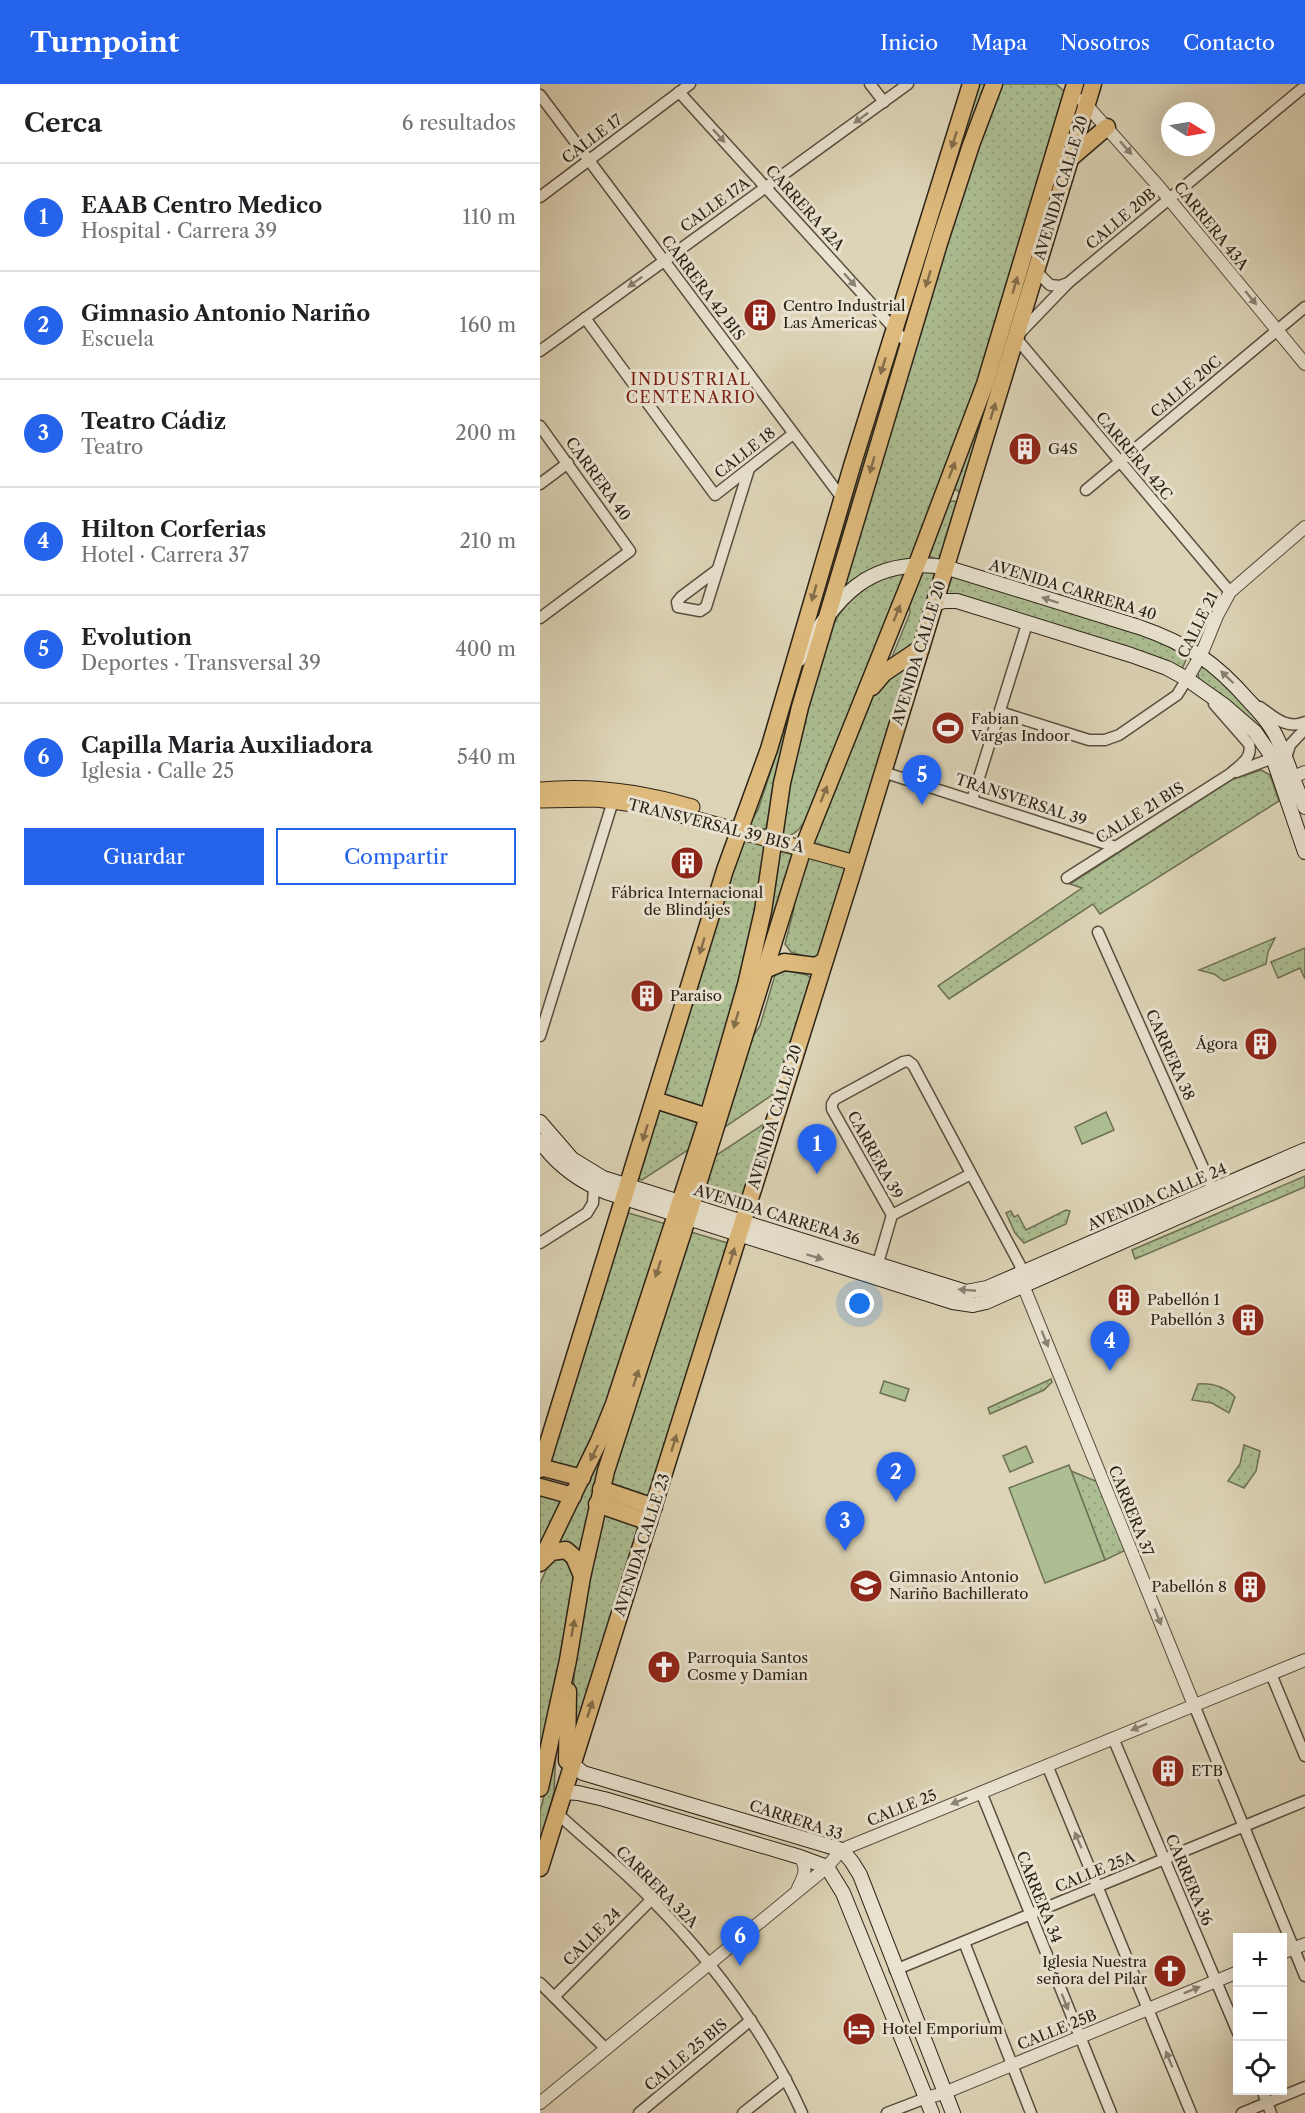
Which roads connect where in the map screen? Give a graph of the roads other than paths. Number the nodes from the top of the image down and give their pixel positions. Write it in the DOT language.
graph roads {
  1 [pos="690,84"];
  2 [pos="870,84"];
  3 [pos="908,84"];
  4 [pos="971,84"];
  5 [pos="994,84"];
  6 [pos="1094,84"];
  7 [pos="1072,86"];
  8 [pos="1305,86"];
  9 [pos="679,92"];
  10 [pos="540,95"];
  11 [pos="884,102"];
  12 [pos="1087,105"];
  13 [pos="1107,127"];
  14 [pos="1071,158"];
  15 [pos="590,159"];
  16 [pos="766,187"];
  17 [pos="540,197"];
  18 [pos="1169,198"];
  19 [pos="928,221"];
  20 [pos="940,240"];
  21 [pos="664,261"];
  22 [pos="1036,271"];
  23 [pos="1068,283"];
  24 [pos="1305,307"];
  25 [pos="585,318"];
  26 [pos="894,329"];
  27 [pos="1278,330"];
  28 [pos="1008,336"];
  29 [pos="908,344"];
  30 [pos="540,351"];
  31 [pos="1305,364"];
  32 [pos="540,426"];
  33 [pos="793,434"];
  34 [pos="568,463"];
  35 [pos="1120,463"];
  36 [pos="749,469"];
  37 [pos="540,484"];
  38 [pos="1086,490"];
  39 [pos="944,493"];
  40 [pos="842,498"];
  41 [pos="966,499"];
  42 [pos="1305,527"];
  43 [pos="845,558"];
  44 [pos="917,564"];
  45 [pos="945,567"];
  46 [pos="822,568"];
  47 [pos="717,570"];
  48 [pos="1230,592"];
  49 [pos="934,604"];
  50 [pos="540,618"];
  51 [pos="827,618"];
  52 [pos="1027,624"];
  53 [pos="921,648"];
  54 [pos="1201,655"];
  55 [pos="792,671"];
  56 [pos="1191,682"];
  57 [pos="864,697"];
  58 [pos="1250,701"];
  59 [pos="1000,712"];
  60 [pos="1305,723"];
  61 [pos="1305,729"];
  62 [pos="794,730"];
  63 [pos="1279,758"];
  64 [pos="883,772"];
  65 [pos="1230,774"];
  66 [pos="1299,775"];
  67 [pos="540,790"];
  68 [pos="540,800"];
  69 [pos="613,801"];
  70 [pos="972,801"];
  71 [pos="1305,807"];
  72 [pos="742,824"];
  73 [pos="772,840"];
  74 [pos="1116,847"];
  75 [pos="803,848"];
  76 [pos="1305,852"];
  77 [pos="855,863"];
  78 [pos="1067,878"];
  79 [pos="1098,932"];
  80 [pos="825,961"];
  81 [pos="765,970"];
  82 [pos="543,1013"];
  83 [pos="540,1036"];
  84 [pos="655,1100"];
  85 [pos="832,1109"];
  86 [pos="708,1117"];
  87 [pos="540,1122"];
  88 [pos="540,1142"];
  89 [pos="1305,1150"];
  90 [pos="1305,1161"];
  91 [pos="971,1174"];
  92 [pos="594,1187"];
  93 [pos="1213,1190"];
  94 [pos="626,1192"];
  95 [pos="684,1210"];
  96 [pos="892,1215"];
  97 [pos="741,1227"];
  98 [pos="540,1243"];
  99 [pos="876,1269"];
  100 [pos="1023,1279"];
  101 [pos="540,1468"];
  102 [pos="582,1478"];
  103 [pos="540,1487"];
  104 [pos="573,1496"];
  105 [pos="599,1496"];
  106 [pos="651,1514"];
  107 [pos="540,1563"];
  108 [pos="582,1577"];
  109 [pos="568,1660"];
  110 [pos="1305,1660"];
  111 [pos="1271,1674"];
  112 [pos="1194,1705"];
  113 [pos="1113,1738"];
  114 [pos="1305,1756"];
  115 [pos="572,1764"];
  116 [pos="1047,1765"];
  117 [pos="609,1780"];
  118 [pos="540,1788"];
  119 [pos="564,1792"];
  120 [pos="981,1792"];
  121 [pos="604,1799"];
  122 [pos="1305,1801"];
  123 [pos="557,1813"];
  124 [pos="1244,1827"];
  125 [pos="796,1837"];
  126 [pos="842,1850"];
  127 [pos="796,1856"];
  128 [pos="1164,1860"];
  129 [pos="827,1867"];
  130 [pos="540,1868"];
  131 [pos="1098,1887"];
  132 [pos="797,1892"];
  133 [pos="652,1899"];
  134 [pos="1030,1915"];
  135 [pos="964,1942"];
  136 [pos="1294,1949"];
  137 [pos="709,1964"];
  138 [pos="895,1970"];
  139 [pos="1233,1974"];
  140 [pos="1305,1976"];
  141 [pos="1215,1981"];
  142 [pos="540,1983"];
  143 [pos="554,1997"];
  144 [pos="1148,2008"];
  145 [pos="751,2020"];
  146 [pos="1233,2022"];
  147 [pos="1079,2037"];
  148 [pos="606,2049"];
  149 [pos="1012,2065"];
  150 [pos="786,2079"];
  151 [pos="1305,2087"];
  152 [pos="944,2093"];
  153 [pos="926,2098"];
  154 [pos="540,2103"];
  155 [pos="1269,2108"];
  156 [pos="639,2113"];
  157 [pos="743,2113"];
  158 [pos="802,2113"];
  159 [pos="887,2113"];
  160 [pos="932,2113"];
  161 [pos="953,2113"];
  162 [pos="1031,2113"];
  163 [pos="1111,2113"];
  164 [pos="1191,2113"];
  165 [pos="1242,2113"];
  1 -- 9 [label="street, CALLE 17"];
  2 -- 11 [label="street"];
  3 -- 11 [label="street, CALLE 17A"];
  4 -- 19 [label="highway, one-way"];
  5 -- 20 [label="highway"];
  6 -- 12 [label="highway, AVENIDA CALLE 20"];
  7 -- 12 [label="street, CARRERA 43A"];
  28 -- 7 [label="highway, AVENIDA CALLE 20, one-way"];
  8 -- 18 [label="street, CALLE 20B"];
  9 -- 15 [label="street, CALLE 17"];
  9 -- 16 [label="street, CARRERA 42A, one-way"];
  10 -- 15 [label="street, CARRERA 42 BIS"];
  11 -- 16 [label="street, CALLE 17A, one-way"];
  12 -- 13 [label="street, CARRERA 43A"];
  12 -- 14 [label="highway, AVENIDA CALLE 20"];
  13 -- 14 [label="highway"];
  13 -- 18 [label="street, CARRERA 43A, one-way"];
  14 -- 22 [label="highway, AVENIDA CALLE 20"];
  15 -- 17 [label="street, CALLE 17"];
  15 -- 21 [label="street, CARRERA 42 BIS"];
  16 -- 21 [label="street, CALLE 17A"];
  16 -- 26 [label="street, CARRERA 42A, one-way"];
  18 -- 23 [label="street, CALLE 20B"];
  18 -- 27 [label="street, CARRERA 43A, one-way"];
  19 -- 20 [label="highway"];
  19 -- 26 [label="highway"];
  20 -- 29 [label="highway, one-way"];
  21 -- 25 [label="street, CALLE 17A, one-way"];
  21 -- 33 [label="street, CARRERA 42 BIS"];
  22 -- 23 [label="street"];
  22 -- 28 [label="highway, AVENIDA CALLE 20"];
  23 -- 28 [label="street, CALLE 20B"];
  24 -- 27 [label="street, CALLE 20C"];
  25 -- 30 [label="street, CALLE 17A"];
  25 -- 36 [label="street, CALLE 18"];
  26 -- 29 [label="street, CARRERA 42A"];
  26 -- 40 [label="highway, one-way"];
  27 -- 31 [label="street, CARRERA 43A"];
  27 -- 35 [label="street, CALLE 20C"];
  28 -- 35 [label="street, CARRERA 42C"];
  39 -- 28 [label="highway, AVENIDA CALLE 20, one-way"];
  41 -- 28 [label="highway, AVENIDA CALLE 20, one-way"];
  29 -- 43 [label="highway, one-way"];
  32 -- 34 [label="street, CARRERA 40"];
  33 -- 36 [label="street, CALLE 18"];
  33 -- 40 [label="street, CARRERA 42 BIS"];
  34 -- 37 [label="street"];
  34 -- 50 [label="street, CARRERA 40"];
  35 -- 38 [label="street, CALLE 20C"];
  35 -- 48 [label="street, CARRERA 42C"];
  36 -- 47 [label="street"];
  39 -- 41 [label="highway"];
  39 -- 44 [label="highway, AVENIDA CALLE 20"];
  40 -- 46 [label="highway"];
  41 -- 45 [label="highway, AVENIDA CALLE 20"];
  42 -- 48 [label="street, CALLE 21"];
  43 -- 46 [label="highway"];
  43 -- 51 [label="highway"];
  44 -- 45 [label="main road, AVENIDA CARRERA 40"];
  44 -- 51 [label="main road, AVENIDA CARRERA 40"];
  57 -- 44 [label="highway, AVENIDA CALLE 20, one-way"];
  45 -- 49 [label="highway, AVENIDA CALLE 20"];
  54 -- 45 [label="main road, AVENIDA CARRERA 40, one-way"];
  46 -- 55 [label="highway, one-way"];
  48 -- 54 [label="street, CALLE 21"];
  49 -- 52 [label="main road, AVENIDA CARRERA 40"];
  49 -- 53 [label="highway, AVENIDA CALLE 20"];
  51 -- 55 [label="main road, AVENIDA CARRERA 40"];
  51 -- 62 [label="highway"];
  52 -- 56 [label="main road, AVENIDA CARRERA 40"];
  52 -- 59 [label="street"];
  53 -- 57 [label="highway"];
  53 -- 64 [label="highway, AVENIDA CALLE 20"];
  54 -- 56 [label="street, CALLE 21"];
  58 -- 54 [label="main road, AVENIDA CARRERA 40, one-way"];
  55 -- 62 [label="highway"];
  55 -- 72 [label="highway"];
  56 -- 59 [label="street, CALLE 21"];
  56 -- 63 [label="main road, AVENIDA CARRERA 40"];
  56 -- 65 [label="street, CALLE 21 BIS"];
  75 -- 57 [label="highway, AVENIDA CALLE 20, one-way"];
  58 -- 60 [label="street"];
  58 -- 63 [label="main road, AVENIDA CARRERA 40"];
  59 -- 70 [label="street"];
  61 -- 63 [label="street"];
  62 -- 73 [label="highway"];
  63 -- 65 [label="street, CALLE 21 BIS"];
  63 -- 66 [label="main road, AVENIDA CARRERA 40"];
  63 -- 76 [label="main road, AVENIDA CARRERA 40"];
  64 -- 70 [label="street, TRANSVERSAL 39"];
  64 -- 77 [label="highway, AVENIDA CALLE 20"];
  65 -- 74 [label="street, CALLE 21 BIS"];
  66 -- 71 [label="main road, AVENIDA CARRERA 40"];
  67 -- 72 [label="main road, TRANSVERSAL 39 BIS A"];
  68 -- 69 [label="main road, TRANSVERSAL 39 BIS A"];
  69 -- 72 [label="main road, TRANSVERSAL 39 BIS A"];
  69 -- 82 [label="street"];
  70 -- 74 [label="street, TRANSVERSAL 39"];
  72 -- 73 [label="main road, TRANSVERSAL 39 BIS A"];
  72 -- 84 [label="highway, one-way"];
  73 -- 75 [label="main road, TRANSVERSAL 39 BIS A"];
  73 -- 86 [label="highway, one-way"];
  74 -- 78 [label="street, CALLE 21 BIS"];
  75 -- 77 [label="main road, TRANSVERSAL 39 BIS A"];
  75 -- 81 [label="highway, AVENIDA CALLE 20"];
  77 -- 80 [label="highway, AVENIDA CALLE 20"];
  79 -- 93 [label="street, CARRERA 38"];
  80 -- 81 [label="highway"];
  80 -- 97 [label="highway, AVENIDA CALLE 20"];
  81 -- 95 [label="highway, AVENIDA CALLE 20"];
  82 -- 83 [label="street"];
  84 -- 86 [label="highway"];
  84 -- 94 [label="highway, one-way"];
  85 -- 91 [label="street, CARRERA 37"];
  85 -- 96 [label="street, CARRERA 39"];
  86 -- 95 [label="highway"];
  87 -- 94 [label="main road, AVENIDA CARRERA 36"];
  88 -- 92 [label="main road, AVENIDA CARRERA 36"];
  89 -- 93 [label="main road, AVENIDA CALLE 24"];
  90 -- 100 [label="main road, AVENIDA CALLE 24"];
  91 -- 96 [label="street"];
  91 -- 100 [label="street, CARRERA 37"];
  92 -- 94 [label="main road, AVENIDA CARRERA 36"];
  92 -- 98 [label="street"];
  93 -- 100 [label="main road, AVENIDA CALLE 24"];
  94 -- 95 [label="main road, AVENIDA CARRERA 36"];
  94 -- 101 [label="highway"];
  95 -- 97 [label="main road, AVENIDA CARRERA 36"];
  95 -- 102 [label="highway, one-way"];
  105 -- 95 [label="highway, one-way"];
  96 -- 99 [label="street"];
  97 -- 99 [label="main road, AVENIDA CARRERA 36"];
  106 -- 97 [label="highway, AVENIDA CALLE 23, one-way"];
  99 -- 100 [label="main road, AVENIDA CARRERA 36"];
  100 -- 112 [label="street, CARRERA 37, one-way"];
  101 -- 102 [label="highway"];
  102 -- 104 [label="highway"];
  103 -- 104 [label="highway"];
  104 -- 107 [label="highway"];
  105 -- 106 [label="highway"];
  105 -- 108 [label="highway"];
  115 -- 106 [label="highway, AVENIDA CALLE 23, one-way"];
  107 -- 108 [label="highway"];
  109 -- 108 [label="highway, one-way"];
  109 -- 118 [label="highway"];
  109 -- 119 [label="highway"];
  110 -- 111 [label="street, CALLE 25"];
  111 -- 112 [label="street, CALLE 25"];
  111 -- 114 [label="street"];
  112 -- 113 [label="street, CALLE 25, one-way"];
  112 -- 124 [label="street, CARRERA 37"];
  113 -- 116 [label="street, CALLE 25"];
  113 -- 128 [label="street, CARRERA 36"];
  115 -- 117 [label="main road, CARRERA 33"];
  115 -- 119 [label="highway, AVENIDA CALLE 23"];
  116 -- 120 [label="street, CALLE 25"];
  131 -- 116 [label="street, one-way"];
  117 -- 121 [label="main road"];
  117 -- 125 [label="main road, CARRERA 33"];
  119 -- 121 [label="main road"];
  119 -- 123 [label="highway, AVENIDA CALLE 23"];
  120 -- 126 [label="street, CALLE 25, one-way"];
  120 -- 134 [label="street, CARRERA 34"];
  121 -- 127 [label="main road"];
  122 -- 124 [label="street, CALLE 25A"];
  123 -- 130 [label="highway, AVENIDA CALLE 23"];
  123 -- 133 [label="street, CARRERA 32A"];
  124 -- 128 [label="street, CALLE 25A"];
  124 -- 136 [label="street, CARRERA 37"];
  125 -- 126 [label="main road, CARRERA 33"];
  125 -- 127 [label="main road"];
  126 -- 129 [label="street, CALLE 25"];
  126 -- 138 [label="main road, CARRERA 33"];
  127 -- 129 [label="main road"];
  127 -- 132 [label="street"];
  128 -- 131 [label="street, CALLE 25A"];
  128 -- 141 [label="street, CARRERA 36"];
  129 -- 132 [label="street, CALLE 25"];
  129 -- 153 [label="main road"];
  131 -- 134 [label="street, CALLE 25A"];
  131 -- 144 [label="street"];
  132 -- 137 [label="street, CALLE 25"];
  133 -- 137 [label="street, CARRERA 32A"];
  133 -- 143 [label="street, CALLE 24"];
  134 -- 135 [label="street, CALLE 25A"];
  134 -- 147 [label="street, CARRERA 34, one-way"];
  135 -- 138 [label="street, CALLE 25A"];
  135 -- 149 [label="street"];
  136 -- 140 [label="street, CARRERA 37"];
  137 -- 145 [label="street, CARRERA 32A"];
  137 -- 148 [label="street, CALLE 25"];
  138 -- 152 [label="main road, CARRERA 33"];
  139 -- 141 [label="street, CALLE 25B"];
  144 -- 141 [label="street, CALLE 25B, one-way"];
  141 -- 146 [label="street, CARRERA 36"];
  142 -- 143 [label="street"];
  143 -- 148 [label="street"];
  144 -- 147 [label="street, CALLE 25B"];
  164 -- 144 [label="street, one-way"];
  145 -- 150 [label="street, CARRERA 32A"];
  145 -- 156 [label="street, CALLE 25 BIS"];
  147 -- 149 [label="street, CALLE 25B"];
  147 -- 163 [label="street, CARRERA 34"];
  148 -- 154 [label="street, CALLE 25"];
  149 -- 152 [label="street, CALLE 25B"];
  149 -- 162 [label="street"];
  150 -- 157 [label="street"];
  150 -- 158 [label="street, CARRERA 32A"];
  151 -- 155 [label="street"];
  152 -- 153 [label="street, CALLE 25B"];
  152 -- 161 [label="main road, CARRERA 33"];
  153 -- 159 [label="street, CALLE 25B"];
  153 -- 160 [label="main road"];
  155 -- 165 [label="street"];
}
